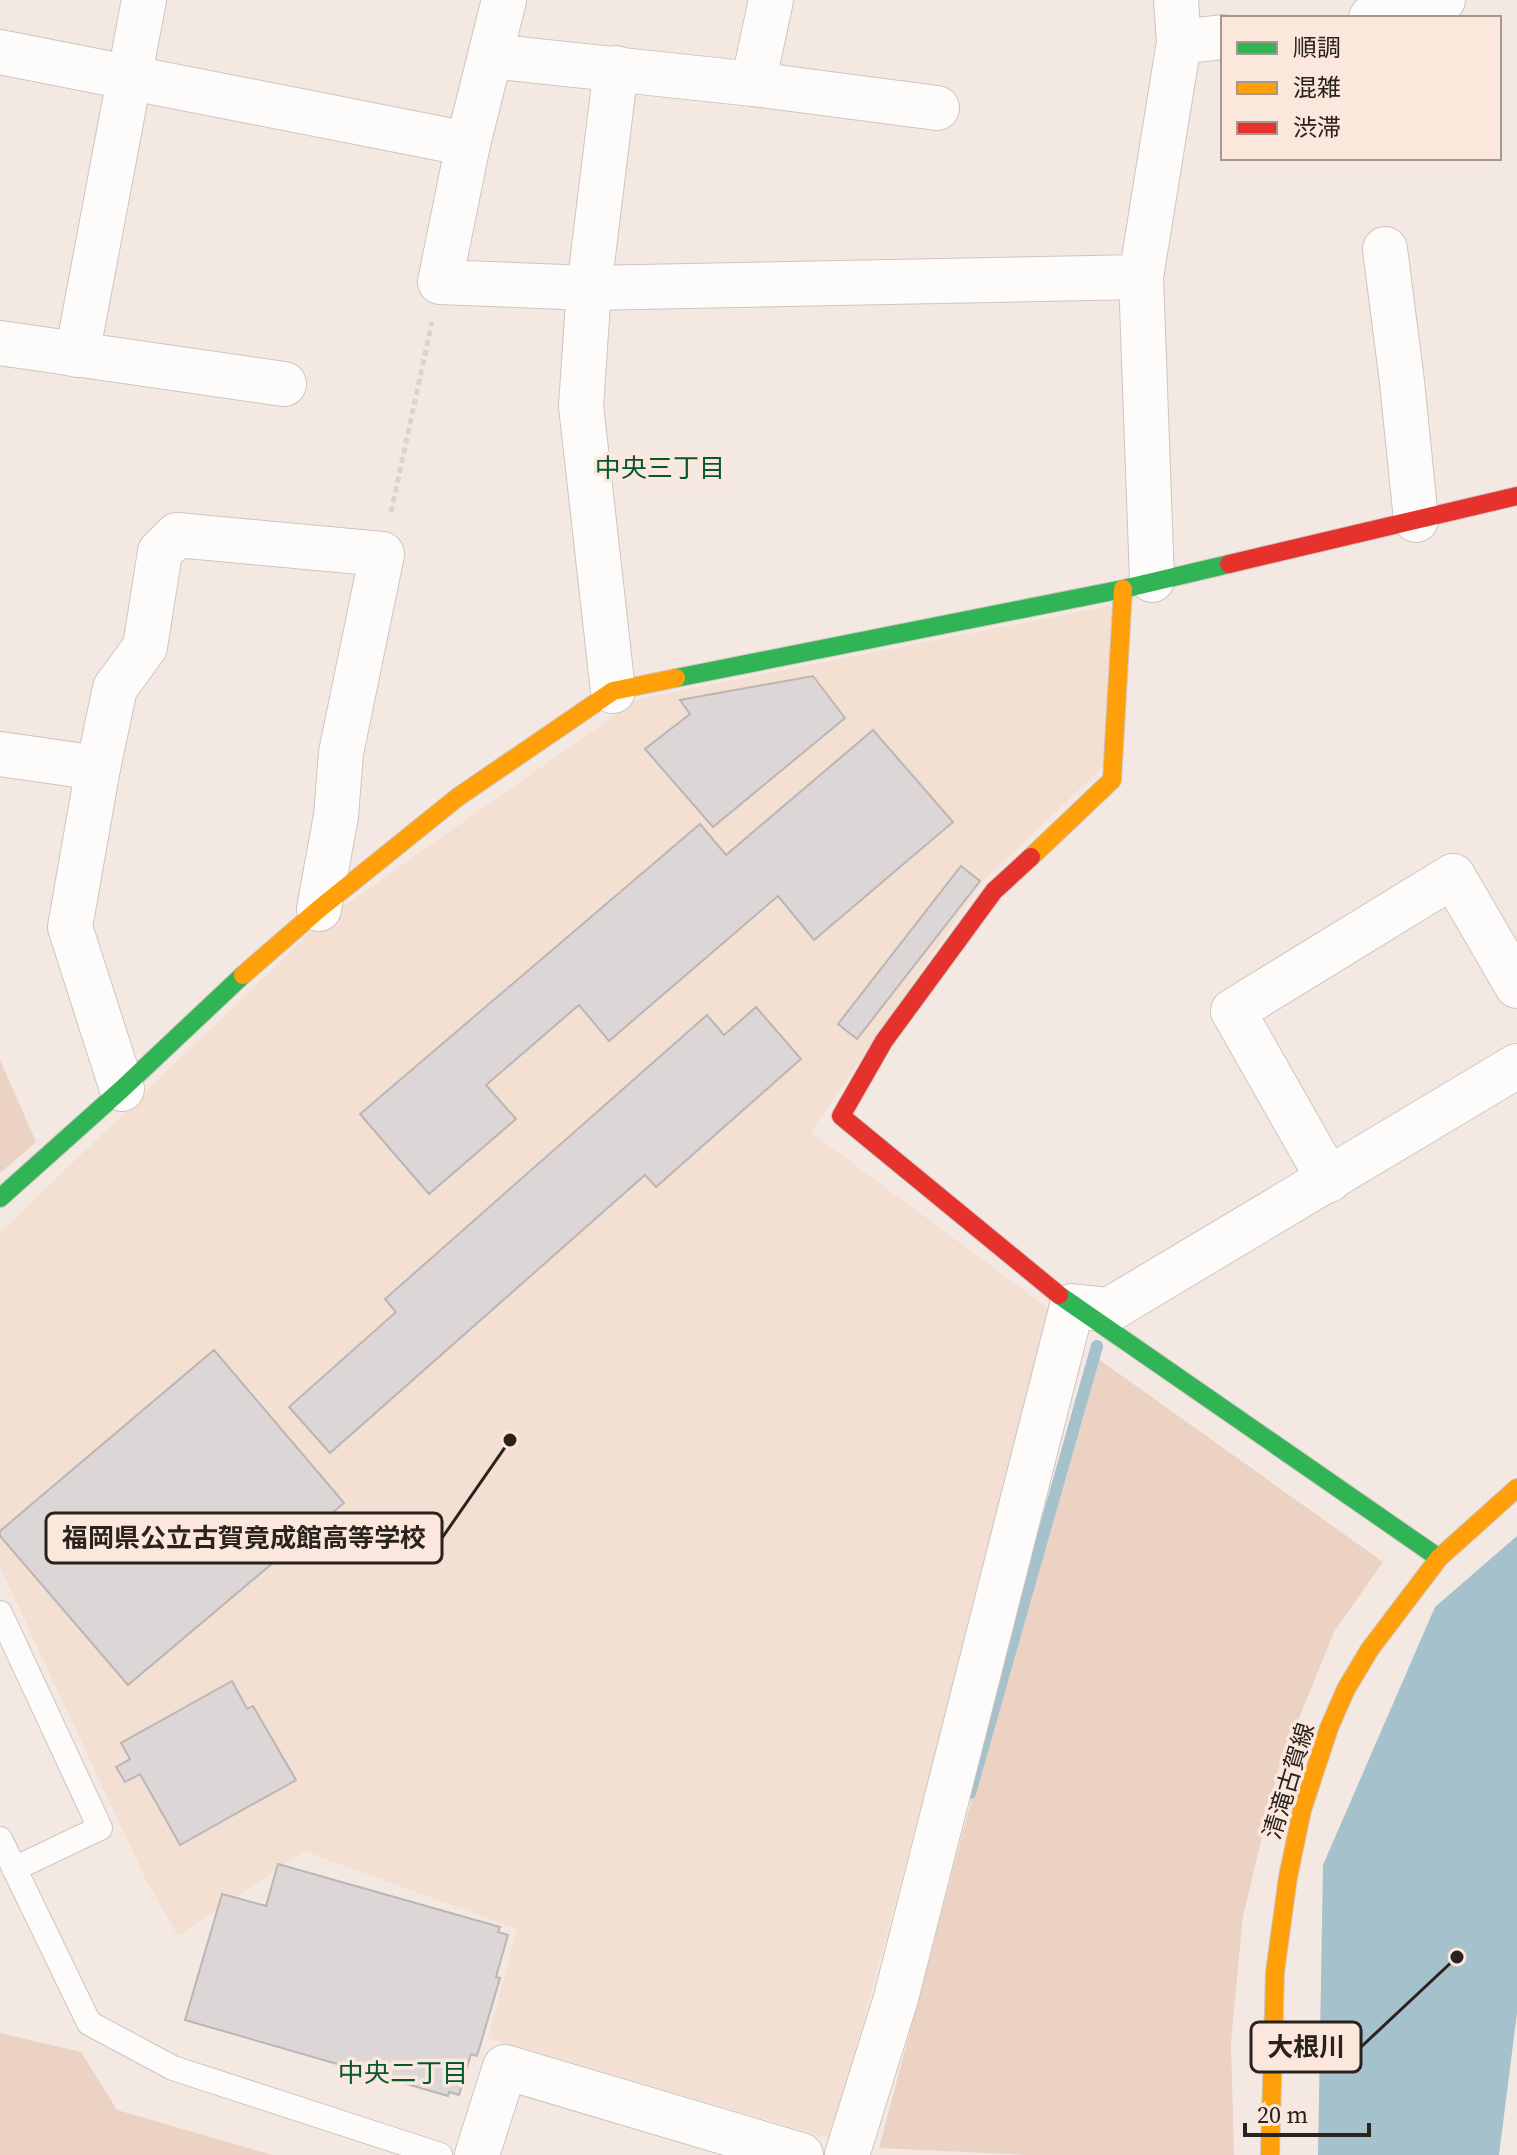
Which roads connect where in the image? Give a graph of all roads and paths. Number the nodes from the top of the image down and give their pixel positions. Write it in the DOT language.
graph roads {
  1 [pos="144,0"];
  2 [pos="504,0"];
  3 [pos="771,0"];
  4 [pos="1443,0"];
  5 [pos="1379,16"];
  6 [pos="1177,21"];
  7 [pos="1221,36"];
  8 [pos="0,52"];
  9 [pos="491,56"];
  10 [pos="616,68"];
  11 [pos="129,78"];
  12 [pos="753,84"];
  13 [pos="937,108"];
  14 [pos="468,144"];
  15 [pos="1385,249"];
  16 [pos="1141,277"];
  17 [pos="440,282"];
  18 [pos="589,288"];
  19 [pos="0,343"];
  20 [pos="77,355"];
  21 [pos="284,384"];
  22 [pos="1517,496"];
  23 [pos="1416,520"];
  24 [pos="382,554"];
  25 [pos="1138,584"];
  26 [pos="613,691"];
  27 [pos="0,754"];
  28 [pos="98,768"];
  29 [pos="319,909"];
  30 [pos="1517,986"];
  31 [pos="1517,1066"];
  32 [pos="122,1089"];
  33 [pos="1329,1180"];
  34 [pos="0,1198"];
  35 [pos="1072,1306"];
  36 [pos="1517,1488"];
  37 [pos="1439,1558"];
  38 [pos="0,1613"];
  39 [pos="0,1839"];
  40 [pos="14,1869"];
  41 [pos="440,2155"];
  42 [pos="477,2155"];
  43 [pos="801,2155"];
  44 [pos="847,2155"];
  45 [pos="1270,2155"];
  1 -- 11 [label="street"];
  2 -- 9 [label="street"];
  3 -- 12 [label="street"];
  4 -- 5 [label="street"];
  6 -- 7 [label="street"];
  6 -- 16 [label="street"];
  8 -- 11 [label="street"];
  9 -- 10 [label="street"];
  9 -- 14 [label="street"];
  10 -- 12 [label="street"];
  10 -- 18 [label="street"];
  11 -- 14 [label="street"];
  11 -- 20 [label="street"];
  12 -- 13 [label="street"];
  14 -- 17 [label="street"];
  15 -- 23 [label="street"];
  16 -- 18 [label="street"];
  16 -- 25 [label="street"];
  17 -- 18 [label="street"];
  17 -- 24 [label="path"];
  18 -- 26 [label="street"];
  19 -- 20 [label="street"];
  20 -- 21 [label="street"];
  22 -- 23 [label="street"];
  23 -- 25 [label="street"];
  24 -- 28 [label="street"];
  24 -- 29 [label="street"];
  25 -- 26 [label="street"];
  25 -- 35 [label="street"];
  26 -- 29 [label="street"];
  27 -- 28 [label="street"];
  28 -- 32 [label="street"];
  29 -- 32 [label="street"];
  30 -- 33 [label="street"];
  31 -- 33 [label="street"];
  32 -- 34 [label="street"];
  33 -- 35 [label="street"];
  35 -- 37 [label="street"];
  35 -- 44 [label="street"];
  36 -- 37 [label="street, 清滝古賀線"];
  37 -- 45 [label="street, 清滝古賀線"];
  38 -- 40 [label="lane"];
  39 -- 40 [label="lane"];
  40 -- 41 [label="lane"];
  42 -- 43 [label="street"];
}
